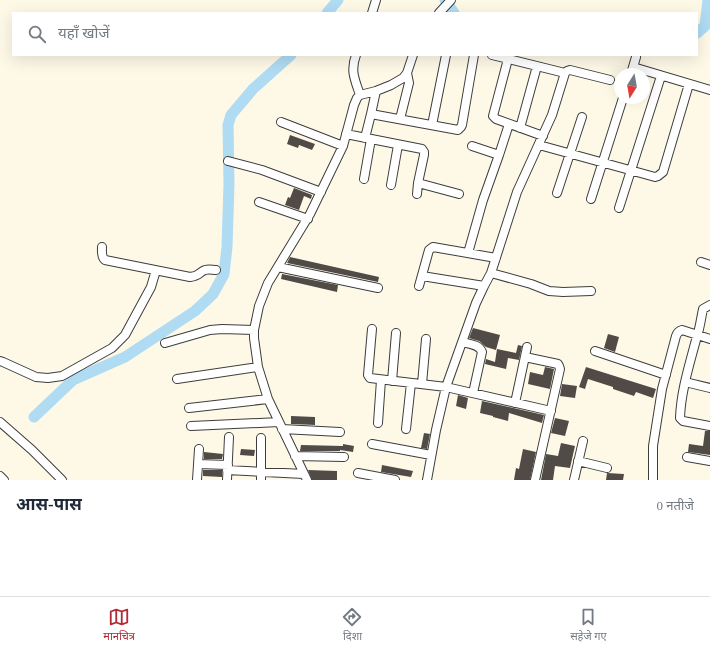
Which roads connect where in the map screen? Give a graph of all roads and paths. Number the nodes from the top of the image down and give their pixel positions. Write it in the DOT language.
graph roads {
  1 [pos="376,0"];
  2 [pos="451,0"];
  3 [pos="372,12"];
  4 [pos="440,12"];
  5 [pos="356,56"];
  6 [pos="413,56"];
  7 [pos="446,56"];
  8 [pos="474,56"];
  9 [pos="496,56"];
  10 [pos="636,57"];
  11 [pos="508,59"];
  12 [pos="537,66"];
  13 [pos="633,68"];
  14 [pos="407,73"];
  15 [pos="565,73"];
  16 [pos="650,74"];
  17 [pos="661,76"];
  18 [pos="610,80"];
  19 [pos="689,84"];
  20 [pos="710,90"];
  21 [pos="376,91"];
  22 [pos="360,95"];
  23 [pos="621,104"];
  24 [pos="371,114"];
  25 [pos="582,117"];
  26 [pos="400,119"];
  27 [pos="280,122"];
  28 [pos="509,124"];
  29 [pos="432,125"];
  30 [pos="520,128"];
  31 [pos="346,134"];
  32 [pos="543,136"];
  33 [pos="368,139"];
  34 [pos="398,144"];
  35 [pos="539,145"];
  36 [pos="343,146"];
  37 [pos="472,146"];
  38 [pos="570,154"];
  39 [pos="499,155"];
  40 [pos="228,162"];
  41 [pos="602,162"];
  42 [pos="631,170"];
  43 [pos="364,179"];
  44 [pos="418,183"];
  45 [pos="391,185"];
  46 [pos="321,192"];
  47 [pos="557,193"];
  48 [pos="417,194"];
  49 [pos="459,194"];
  50 [pos="591,199"];
  51 [pos="259,202"];
  52 [pos="619,208"];
  53 [pos="308,219"];
  54 [pos="102,246"];
  55 [pos="468,253"];
  56 [pos="496,258"];
  57 [pos="701,262"];
  58 [pos="710,265"];
  59 [pos="278,267"];
  60 [pos="156,270"];
  61 [pos="216,270"];
  62 [pos="491,273"];
  63 [pos="422,276"];
  64 [pos="419,286"];
  65 [pos="484,286"];
  66 [pos="378,288"];
  67 [pos="591,291"];
  68 [pos="710,305"];
  69 [pos="372,329"];
  70 [pos="254,330"];
  71 [pos="396,333"];
  72 [pos="698,335"];
  73 [pos="426,339"];
  74 [pos="710,339"];
  75 [pos="462,342"];
  76 [pos="165,343"];
  77 [pos="527,346"];
  78 [pos="595,351"];
  79 [pos="525,357"];
  80 [pos="0,361"];
  81 [pos="258,367"];
  82 [pos="666,375"];
  83 [pos="177,379"];
  84 [pos="381,380"];
  85 [pos="392,381"];
  86 [pos="685,382"];
  87 [pos="411,383"];
  88 [pos="422,384"];
  89 [pos="446,387"];
  90 [pos="710,388"];
  91 [pos="473,393"];
  92 [pos="268,399"];
  93 [pos="515,403"];
  94 [pos="190,408"];
  95 [pos="551,411"];
  96 [pos="0,422"];
  97 [pos="378,424"];
  98 [pos="191,426"];
  99 [pos="281,426"];
  100 [pos="710,426"];
  101 [pos="406,430"];
  102 [pos="340,432"];
  103 [pos="229,437"];
  104 [pos="261,438"];
  105 [pos="583,441"];
  106 [pos="372,444"];
  107 [pos="199,450"];
  108 [pos="431,455"];
  109 [pos="295,456"];
  110 [pos="344,457"];
  111 [pos="687,457"];
  112 [pos="578,461"];
  113 [pos="710,461"];
  114 [pos="198,464"];
  115 [pos="228,468"];
  116 [pos="607,468"];
  117 [pos="261,471"];
  118 [pos="358,473"];
  119 [pos="0,476"];
  120 [pos="306,477"];
  121 [pos="4,480"];
  122 [pos="62,480"];
  123 [pos="197,480"];
  124 [pos="227,480"];
  125 [pos="261,480"];
  126 [pos="395,480"];
  127 [pos="427,480"];
  128 [pos="535,480"];
  129 [pos="574,480"];
  130 [pos="653,480"];
  1 -- 3 [label="street"];
  2 -- 4 [label="street"];
  5 -- 22 [label="street"];
  6 -- 14 [label="street"];
  7 -- 29 [label="street"];
  8 -- 29 [label="street"];
  9 -- 11 [label="street"];
  10 -- 13 [label="street"];
  11 -- 12 [label="street"];
  11 -- 28 [label="street"];
  12 -- 15 [label="street"];
  12 -- 30 [label="street"];
  14 -- 21 [label="street"];
  14 -- 26 [label="street"];
  15 -- 18 [label="street"];
  15 -- 32 [label="street"];
  16 -- 17 [label="street"];
  17 -- 19 [label="street"];
  17 -- 42 [label="street"];
  19 -- 20 [label="street"];
  19 -- 42 [label="street"];
  21 -- 22 [label="street"];
  21 -- 24 [label="street"];
  22 -- 31 [label="street"];
  23 -- 41 [label="street"];
  24 -- 26 [label="street"];
  24 -- 33 [label="street"];
  25 -- 38 [label="street"];
  26 -- 29 [label="street"];
  27 -- 36 [label="street"];
  28 -- 30 [label="street"];
  28 -- 39 [label="street"];
  30 -- 32 [label="street"];
  31 -- 33 [label="street"];
  31 -- 36 [label="street"];
  32 -- 35 [label="street"];
  33 -- 34 [label="street"];
  33 -- 43 [label="street"];
  34 -- 44 [label="street"];
  34 -- 45 [label="street"];
  35 -- 38 [label="street"];
  35 -- 56 [label="street"];
  36 -- 46 [label="street"];
  37 -- 39 [label="street"];
  38 -- 41 [label="street"];
  38 -- 47 [label="street"];
  39 -- 55 [label="street"];
  40 -- 46 [label="street"];
  41 -- 42 [label="street"];
  41 -- 50 [label="street"];
  42 -- 52 [label="street"];
  44 -- 48 [label="street"];
  44 -- 49 [label="street"];
  46 -- 53 [label="street"];
  51 -- 53 [label="street"];
  53 -- 59 [label="street"];
  54 -- 60 [label="street"];
  55 -- 56 [label="street"];
  55 -- 63 [label="street"];
  56 -- 62 [label="street"];
  57 -- 58 [label="street"];
  59 -- 66 [label="street"];
  59 -- 70 [label="street"];
  60 -- 61 [label="street"];
  60 -- 80 [label="street"];
  62 -- 65 [label="street"];
  62 -- 67 [label="street"];
  63 -- 64 [label="street"];
  63 -- 65 [label="street"];
  65 -- 75 [label="street"];
  68 -- 72 [label="street"];
  69 -- 84 [label="street"];
  70 -- 76 [label="street"];
  70 -- 81 [label="street"];
  71 -- 85 [label="street"];
  72 -- 74 [label="street"];
  72 -- 82 [label="street"];
  72 -- 86 [label="street"];
  73 -- 88 [label="street"];
  75 -- 89 [label="street"];
  75 -- 91 [label="street"];
  77 -- 79 [label="street"];
  78 -- 82 [label="street"];
  79 -- 93 [label="street"];
  79 -- 95 [label="street"];
  81 -- 83 [label="street"];
  81 -- 92 [label="street"];
  82 -- 130 [label="street"];
  84 -- 85 [label="street"];
  84 -- 97 [label="street"];
  85 -- 87 [label="street"];
  86 -- 90 [label="street"];
  86 -- 100 [label="street"];
  87 -- 88 [label="street"];
  87 -- 101 [label="street"];
  88 -- 89 [label="street"];
  89 -- 91 [label="street"];
  89 -- 108 [label="street"];
  91 -- 93 [label="street"];
  92 -- 94 [label="street"];
  92 -- 99 [label="street"];
  93 -- 95 [label="street"];
  95 -- 128 [label="street"];
  96 -- 122 [label="street"];
  98 -- 99 [label="street"];
  99 -- 102 [label="street"];
  99 -- 109 [label="street"];
  103 -- 115 [label="street"];
  104 -- 117 [label="street"];
  105 -- 112 [label="street"];
  106 -- 108 [label="street"];
  107 -- 114 [label="street"];
  108 -- 127 [label="street"];
  109 -- 110 [label="street"];
  109 -- 120 [label="street"];
  111 -- 113 [label="street"];
  112 -- 116 [label="street"];
  112 -- 129 [label="street"];
  114 -- 115 [label="street"];
  114 -- 123 [label="street"];
  115 -- 117 [label="street"];
  115 -- 124 [label="street"];
  117 -- 120 [label="street"];
  117 -- 125 [label="street"];
  118 -- 126 [label="street"];
  119 -- 121 [label="street"];
}
